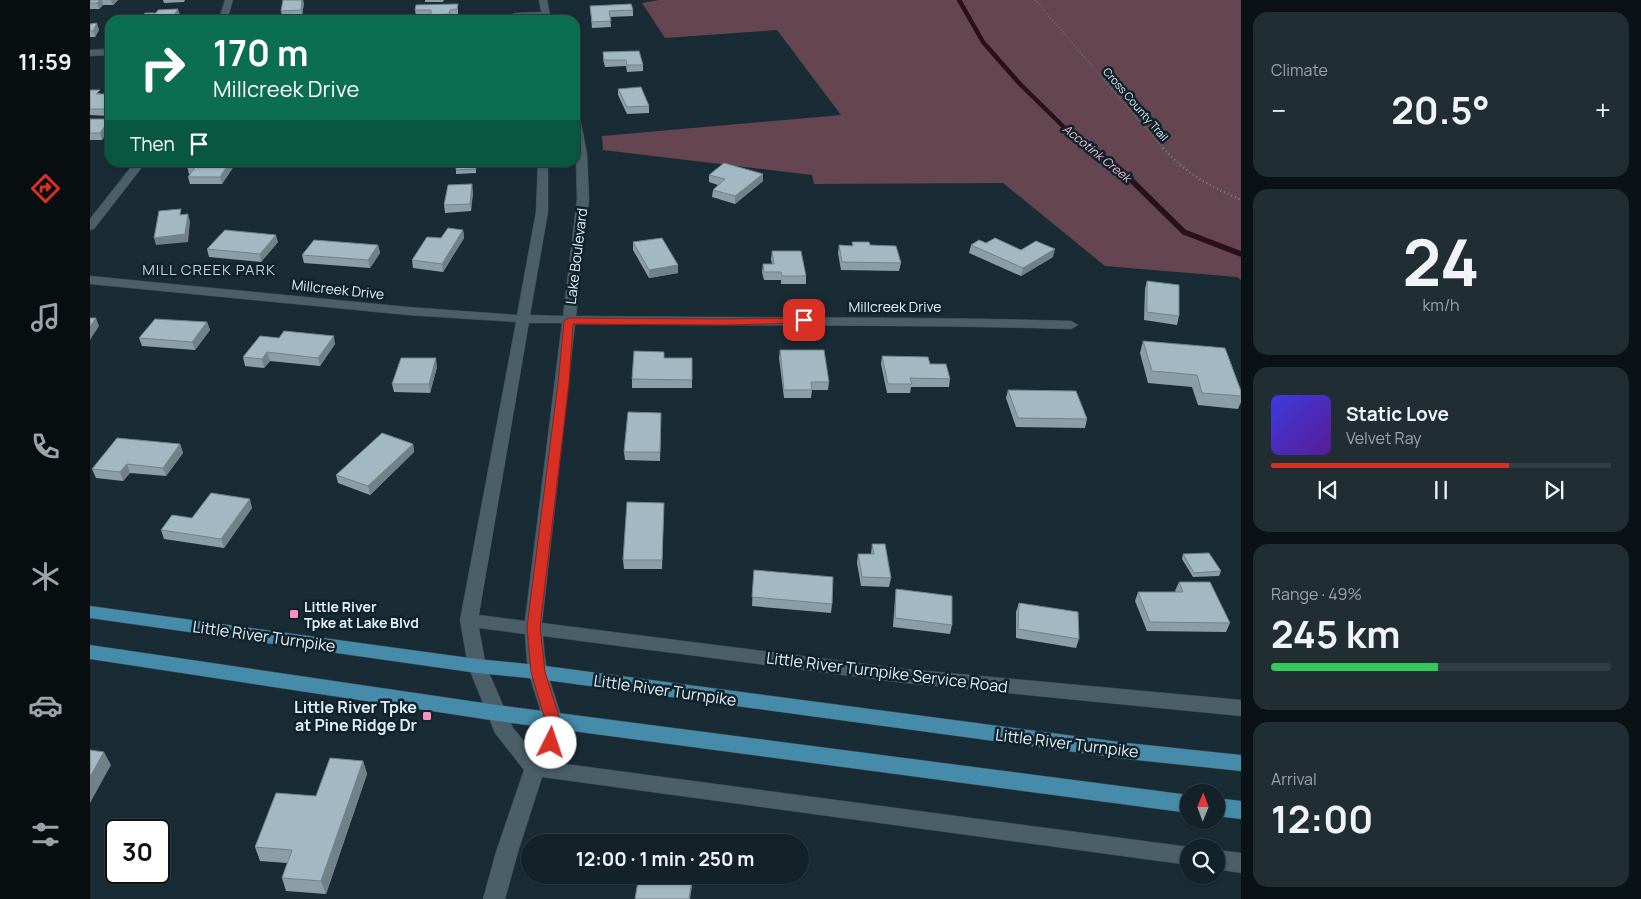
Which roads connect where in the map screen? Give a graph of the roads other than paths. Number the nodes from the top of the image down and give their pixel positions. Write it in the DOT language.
graph roads {
  1 [pos="229,0"];
  2 [pos="543,0"];
  3 [pos="514,5"];
  4 [pos="224,15"];
  5 [pos="516,15"];
  6 [pos="546,15"];
  7 [pos="90,52"];
  8 [pos="105,52"];
  9 [pos="580,144"];
  10 [pos="138,167"];
  11 [pos="543,167"];
  12 [pos="90,227"];
  13 [pos="90,280"];
  14 [pos="523,319"];
  15 [pos="569,321"];
  16 [pos="1072,325"];
  17 [pos="90,612"];
  18 [pos="470,620"];
  19 [pos="533,627"];
  20 [pos="90,652"];
  21 [pos="477,666"];
  22 [pos="538,672"];
  23 [pos="1241,708"];
  24 [pos="497,712"];
  25 [pos="553,720"];
  26 [pos="1241,764"];
  27 [pos="535,768"];
  28 [pos="1180,803"];
  29 [pos="1225,808"];
  30 [pos="1241,810"];
  31 [pos="1180,855"];
  32 [pos="1225,860"];
  33 [pos="1241,863"];
  34 [pos="494,899"];
  1 -- 4 [label="street"];
  2 -- 6 [label="street"];
  3 -- 5 [label="street"];
  7 -- 8 [label="street"];
  9 -- 15 [label="street, Lake Boulevard"];
  10 -- 12 [label="street"];
  11 -- 14 [label="street"];
  13 -- 14 [label="street, Millcreek Drive"];
  14 -- 15 [label="street, Millcreek Drive"];
  14 -- 18 [label="street"];
  15 -- 16 [label="street, Millcreek Drive"];
  15 -- 19 [label="street, Lake Boulevard"];
  17 -- 21 [label="main road, Little River Turnpike"];
  18 -- 19 [label="street, Little River Turnpike Service Road"];
  18 -- 21 [label="street"];
  19 -- 22 [label="street, Lake Boulevard"];
  19 -- 23 [label="street, Little River Turnpike Service Road"];
  20 -- 24 [label="main road"];
  21 -- 22 [label="main road, Little River Turnpike"];
  21 -- 24 [label="street"];
  22 -- 25 [label="street, Lake Boulevard"];
  22 -- 26 [label="main road, Little River Turnpike"];
  24 -- 25 [label="main road"];
  24 -- 27 [label="street"];
  25 -- 27 [label="street"];
  25 -- 28 [label="main road"];
  27 -- 31 [label="street"];
  27 -- 34 [label="street"];
  29 -- 30 [label="main road"];
  32 -- 33 [label="street"];
}
